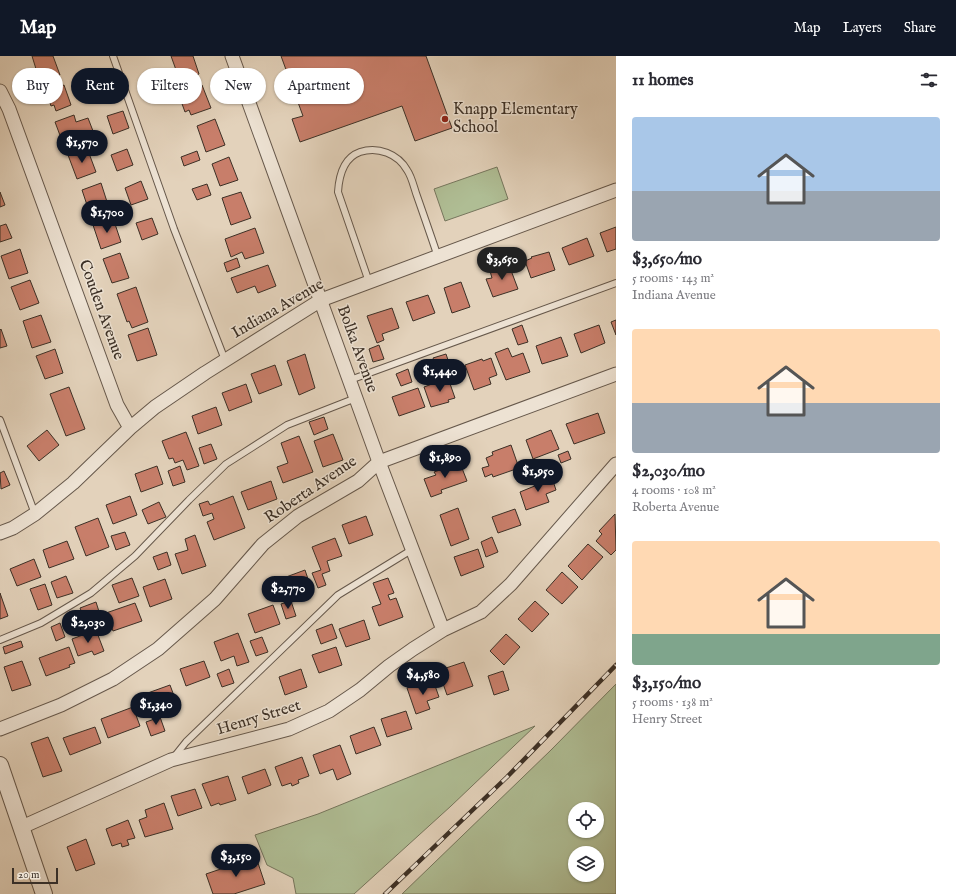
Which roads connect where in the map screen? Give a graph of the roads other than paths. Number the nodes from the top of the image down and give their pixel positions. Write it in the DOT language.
graph roads {
  1 [pos="113,56"];
  2 [pos="232,56"];
  3 [pos="0,91"];
  4 [pos="616,190"];
  5 [pos="438,257"];
  6 [pos="369,282"];
  7 [pos="616,283"];
  8 [pos="321,300"];
  9 [pos="225,360"];
  10 [pos="616,374"];
  11 [pos="350,380"];
  12 [pos="356,398"];
  13 [pos="0,420"];
  14 [pos="130,428"];
  15 [pos="379,462"];
  16 [pos="616,464"];
  17 [pos="35,514"];
  18 [pos="0,533"];
  19 [pos="413,549"];
  20 [pos="443,630"];
  21 [pos="0,640"];
  22 [pos="0,729"];
  23 [pos="171,760"];
  24 [pos="0,765"];
  25 [pos="6,799"];
  26 [pos="22,827"];
  27 [pos="44,894"];
  1 -- 9 [label="lane"];
  2 -- 8 [label="street, Bolka Avenue"];
  3 -- 14 [label="street, Couden Avenue"];
  4 -- 5 [label="street, Indiana Avenue"];
  5 -- 6 [label="street, Indiana Avenue"];
  5 -- 6 [label="lane"];
  6 -- 8 [label="street, Indiana Avenue"];
  7 -- 11 [label="lane"];
  8 -- 9 [label="street, Indiana Avenue"];
  8 -- 11 [label="street, Bolka Avenue"];
  9 -- 14 [label="street, Indiana Avenue"];
  10 -- 15 [label="street, Roberta Avenue"];
  11 -- 12 [label="street, Bolka Avenue"];
  12 -- 15 [label="street, Bolka Avenue"];
  12 -- 21 [label="lane"];
  13 -- 17 [label="lane"];
  14 -- 17 [label="street, Indiana Avenue"];
  15 -- 19 [label="street, Bolka Avenue"];
  15 -- 22 [label="street, Roberta Avenue"];
  16 -- 20 [label="street, Henry Street"];
  17 -- 18 [label="street, Indiana Avenue"];
  19 -- 20 [label="street, Bolka Avenue"];
  19 -- 23 [label="lane"];
  20 -- 23 [label="street, Henry Street"];
  23 -- 26 [label="street, Henry Street"];
  24 -- 25 [label="street"];
  25 -- 26 [label="street"];
  26 -- 27 [label="street"];
}
